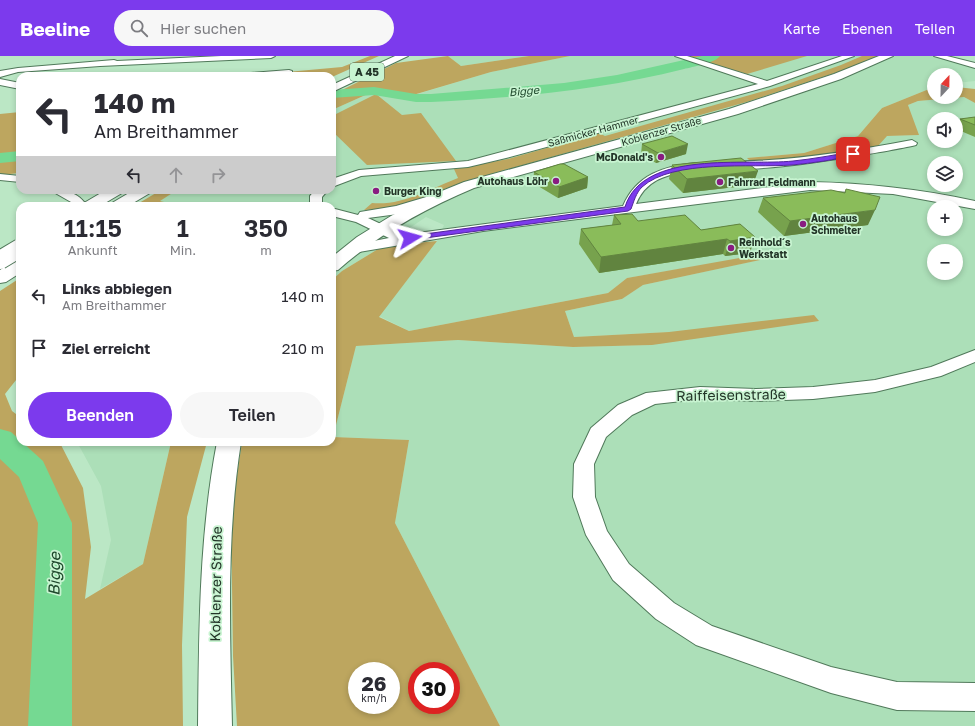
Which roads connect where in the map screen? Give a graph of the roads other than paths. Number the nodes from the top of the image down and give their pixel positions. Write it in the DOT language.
graph roads {
  1 [pos="143,56"];
  2 [pos="271,56"];
  3 [pos="387,56"];
  4 [pos="403,56"];
  5 [pos="850,56"];
  6 [pos="888,56"];
  7 [pos="939,56"];
  8 [pos="682,57"];
  9 [pos="103,64"];
  10 [pos="975,66"];
  11 [pos="0,74"];
  12 [pos="336,78"];
  13 [pos="0,82"];
  14 [pos="767,84"];
  15 [pos="16,85"];
  16 [pos="336,86"];
  17 [pos="912,143"];
  18 [pos="0,177"];
  19 [pos="16,179"];
  20 [pos="336,182"];
  21 [pos="64,194"];
  22 [pos="110,194"];
  23 [pos="138,194"];
  24 [pos="439,196"];
  25 [pos="78,202"];
  26 [pos="96,202"];
  27 [pos="124,202"];
  28 [pos="975,205"];
  29 [pos="628,209"];
  30 [pos="336,213"];
  31 [pos="336,213"];
  32 [pos="364,214"];
  33 [pos="385,227"];
  34 [pos="437,234"];
  35 [pos="410,238"];
  36 [pos="353,249"];
  37 [pos="16,250"];
  38 [pos="0,259"];
  39 [pos="16,259"];
  40 [pos="336,263"];
  41 [pos="16,268"];
  42 [pos="0,278"];
  43 [pos="975,356"];
  44 [pos="228,446"];
  45 [pos="975,697"];
  46 [pos="215,726"];
  1 -- 9 [label="street"];
  2 -- 9 [label="street"];
  3 -- 12 [label="main road, A 45"];
  4 -- 16 [label="main road, A 45"];
  5 -- 14 [label="street, Saßmicker Hammer"];
  6 -- 24 [label="main road, Koblenzer Straße"];
  7 -- 10 [label="street"];
  8 -- 14 [label="street"];
  9 -- 11 [label="street"];
  13 -- 15 [label="street"];
  14 -- 20 [label="street, Saßmicker Hammer"];
  17 -- 29 [label="street"];
  18 -- 19 [label="street"];
  21 -- 25 [label="street"];
  22 -- 26 [label="main road"];
  23 -- 27 [label="main road"];
  24 -- 32 [label="street"];
  24 -- 33 [label="main road, Koblenzer Straße"];
  28 -- 29 [label="street"];
  29 -- 34 [label="street"];
  30 -- 32 [label="street"];
  31 -- 33 [label="street"];
  32 -- 33 [label="street"];
  33 -- 34 [label="street"];
  33 -- 35 [label="street"];
  33 -- 36 [label="main road, Koblenzer Straße"];
  34 -- 35 [label="street"];
  35 -- 36 [label="street"];
  36 -- 40 [label="main road, Koblenzer Straße"];
  37 -- 38 [label="main road, bridge"];
  38 -- 39 [label="street"];
  41 -- 42 [label="main road"];
  43 -- 45 [label="street, Raiffeisenstraße"];
  44 -- 46 [label="main road, Koblenzer Straße"];
}
